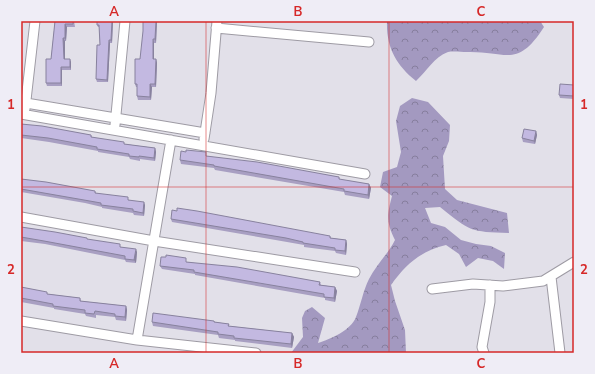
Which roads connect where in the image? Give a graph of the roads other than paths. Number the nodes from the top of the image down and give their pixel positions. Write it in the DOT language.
graph roads {
  1 [pos="35,21"];
  2 [pos="125,21"];
  3 [pos="216,24"];
  4 [pos="369,42"];
  5 [pos="26,103"];
  6 [pos="23,114"];
  7 [pos="116,119"];
  8 [pos="114,130"];
  9 [pos="205,134"];
  10 [pos="171,140"];
  11 [pos="203,145"];
  12 [pos="365,174"];
  13 [pos="21,217"];
  14 [pos="154,242"];
  15 [pos="574,262"];
  16 [pos="355,272"];
  17 [pos="551,277"];
  18 [pos="490,285"];
  19 [pos="432,289"];
  20 [pos="21,321"];
  21 [pos="137,340"];
  22 [pos="256,353"];
  23 [pos="484,353"];
  24 [pos="560,353"];
  1 -- 5 [label="street"];
  2 -- 7 [label="street"];
  3 -- 4 [label="street"];
  3 -- 9 [label="street"];
  5 -- 6 [label="street"];
  5 -- 7 [label="street"];
  6 -- 8 [label="street"];
  7 -- 8 [label="street"];
  7 -- 9 [label="street"];
  8 -- 10 [label="street"];
  9 -- 11 [label="street"];
  10 -- 11 [label="street"];
  10 -- 14 [label="street"];
  11 -- 12 [label="street"];
  13 -- 14 [label="street"];
  14 -- 16 [label="street"];
  14 -- 21 [label="street"];
  15 -- 17 [label="street"];
  17 -- 18 [label="street"];
  17 -- 24 [label="street"];
  18 -- 19 [label="street"];
  18 -- 23 [label="street"];
  20 -- 21 [label="street"];
  21 -- 22 [label="street"];
}
